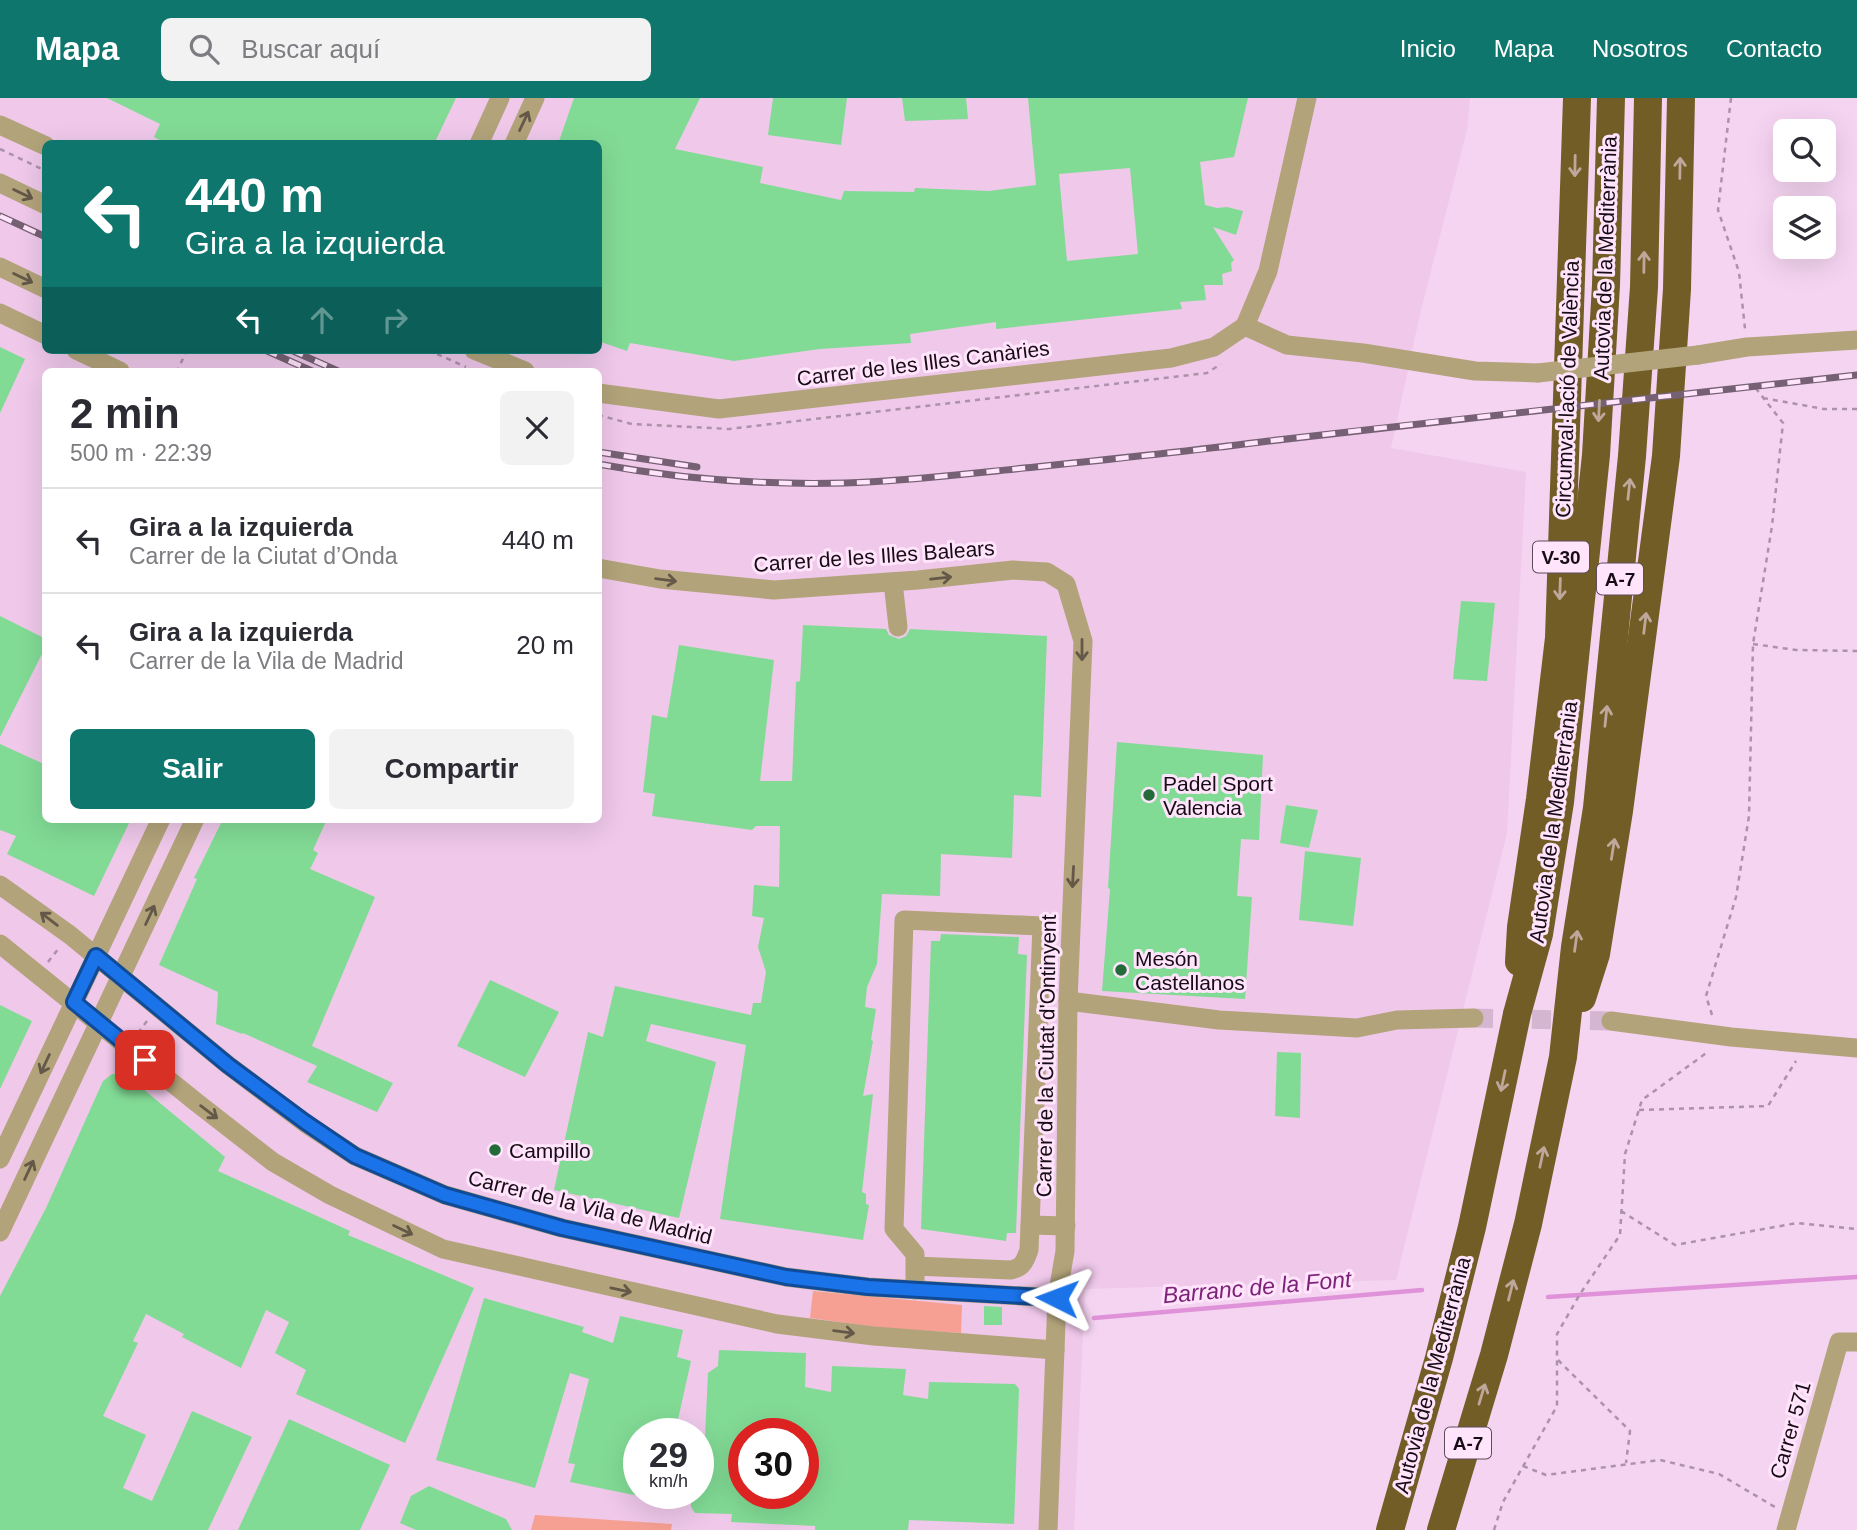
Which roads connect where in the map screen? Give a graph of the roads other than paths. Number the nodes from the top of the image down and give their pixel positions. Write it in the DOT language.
graph roads {
  1 [pos="500,98"];
  2 [pos="535,98"];
  3 [pos="1307,98"];
  4 [pos="1577,98"];
  5 [pos="1611,98"];
  6 [pos="1648,98"];
  7 [pos="1681,98"];
  8 [pos="0,125"];
  9 [pos="481,140"];
  10 [pos="516,140"];
  11 [pos="42,144"];
  12 [pos="0,183"];
  13 [pos="42,203"];
  14 [pos="0,267"];
  15 [pos="42,287"];
  16 [pos="0,313"];
  17 [pos="1245,326"];
  18 [pos="42,333"];
  19 [pos="1857,340"];
  20 [pos="89,354"];
  21 [pos="484,354"];
  22 [pos="118,363"];
  23 [pos="518,368"];
  24 [pos="602,394"];
  25 [pos="602,569"];
  26 [pos="893,582"];
  27 [pos="1066,584"];
  28 [pos="898,627"];
  29 [pos="159,823"];
  30 [pos="193,823"];
  31 [pos="0,885"];
  32 [pos="0,944"];
  33 [pos="96,956"];
  34 [pos="121,977"];
  35 [pos="1068,1001"];
  36 [pos="74,1002"];
  37 [pos="1517,1014"];
  38 [pos="1474,1018"];
  39 [pos="1611,1021"];
  40 [pos="99,1023"];
  41 [pos="1857,1048"];
  42 [pos="1563,1058"];
  43 [pos="0,1159"];
  44 [pos="1030,1226"];
  45 [pos="1066,1226"];
  46 [pos="0,1232"];
  47 [pos="915,1266"];
  48 [pos="915,1290"];
  49 [pos="1057,1298"];
  50 [pos="1848,1342"];
  51 [pos="1055,1350"];
  52 [pos="1788,1523"];
  53 [pos="1048,1530"];
  54 [pos="1390,1530"];
  55 [pos="1441,1530"];
  1 -- 9 [label="street"];
  10 -- 2 [label="street, one-way"];
  3 -- 17 [label="street"];
  4 -- 37 [label="highway, Circumval·lació de València / V-30, one-way"];
  5 -- 37 [label="highway, Autovia de la Mediterrània / A-7, one-way"];
  42 -- 6 [label="highway, Autovia de la Mediterrània / A-7, one-way"];
  42 -- 7 [label="highway, one-way"];
  8 -- 11 [label="street"];
  12 -- 13 [label="street, one-way"];
  14 -- 15 [label="street, one-way"];
  16 -- 18 [label="street"];
  17 -- 19 [label="street, bridge"];
  17 -- 24 [label="street, Carrer de les Illes Canàries"];
  20 -- 22 [label="street"];
  21 -- 23 [label="street"];
  25 -- 26 [label="street, Carrer de les Illes Balears, one-way"];
  26 -- 27 [label="street, Carrer de les Illes Balears, one-way"];
  26 -- 28 [label="street"];
  27 -- 35 [label="street, Carrer de la Ciutat d'Ontinyent, one-way"];
  29 -- 33 [label="street"];
  34 -- 30 [label="street, one-way"];
  33 -- 31 [label="street, Carrer de la Vila de Madrid, one-way"];
  32 -- 36 [label="street"];
  33 -- 34 [label="street, Carrer de la Vila de Madrid"];
  33 -- 36 [label="street"];
  34 -- 40 [label="street"];
  34 -- 48 [label="street, Carrer de la Vila de Madrid"];
  35 -- 38 [label="street"];
  35 -- 45 [label="street, Carrer de la Ciutat d'Ontinyent"];
  36 -- 40 [label="street"];
  36 -- 43 [label="street, one-way"];
  37 -- 54 [label="highway, Autovia de la Mediterrània / A-7, one-way"];
  39 -- 41 [label="street"];
  46 -- 40 [label="street, one-way"];
  40 -- 51 [label="street, one-way"];
  55 -- 42 [label="highway, Autovia de la Mediterrània / A-7, one-way"];
  44 -- 45 [label="street"];
  44 -- 47 [label="street"];
  44 -- 47 [label="street"];
  45 -- 49 [label="street, Carrer de la Ciutat d'Ontinyent"];
  47 -- 48 [label="street"];
  48 -- 49 [label="street, Carrer de la Vila de Madrid"];
  49 -- 51 [label="street, Carrer de la Ciutat d'Ontinyent"];
  50 -- 52 [label="street, Carrer 571"];
  51 -- 53 [label="street, Carrer de la Ciutat d'Ontinyent"];
}
